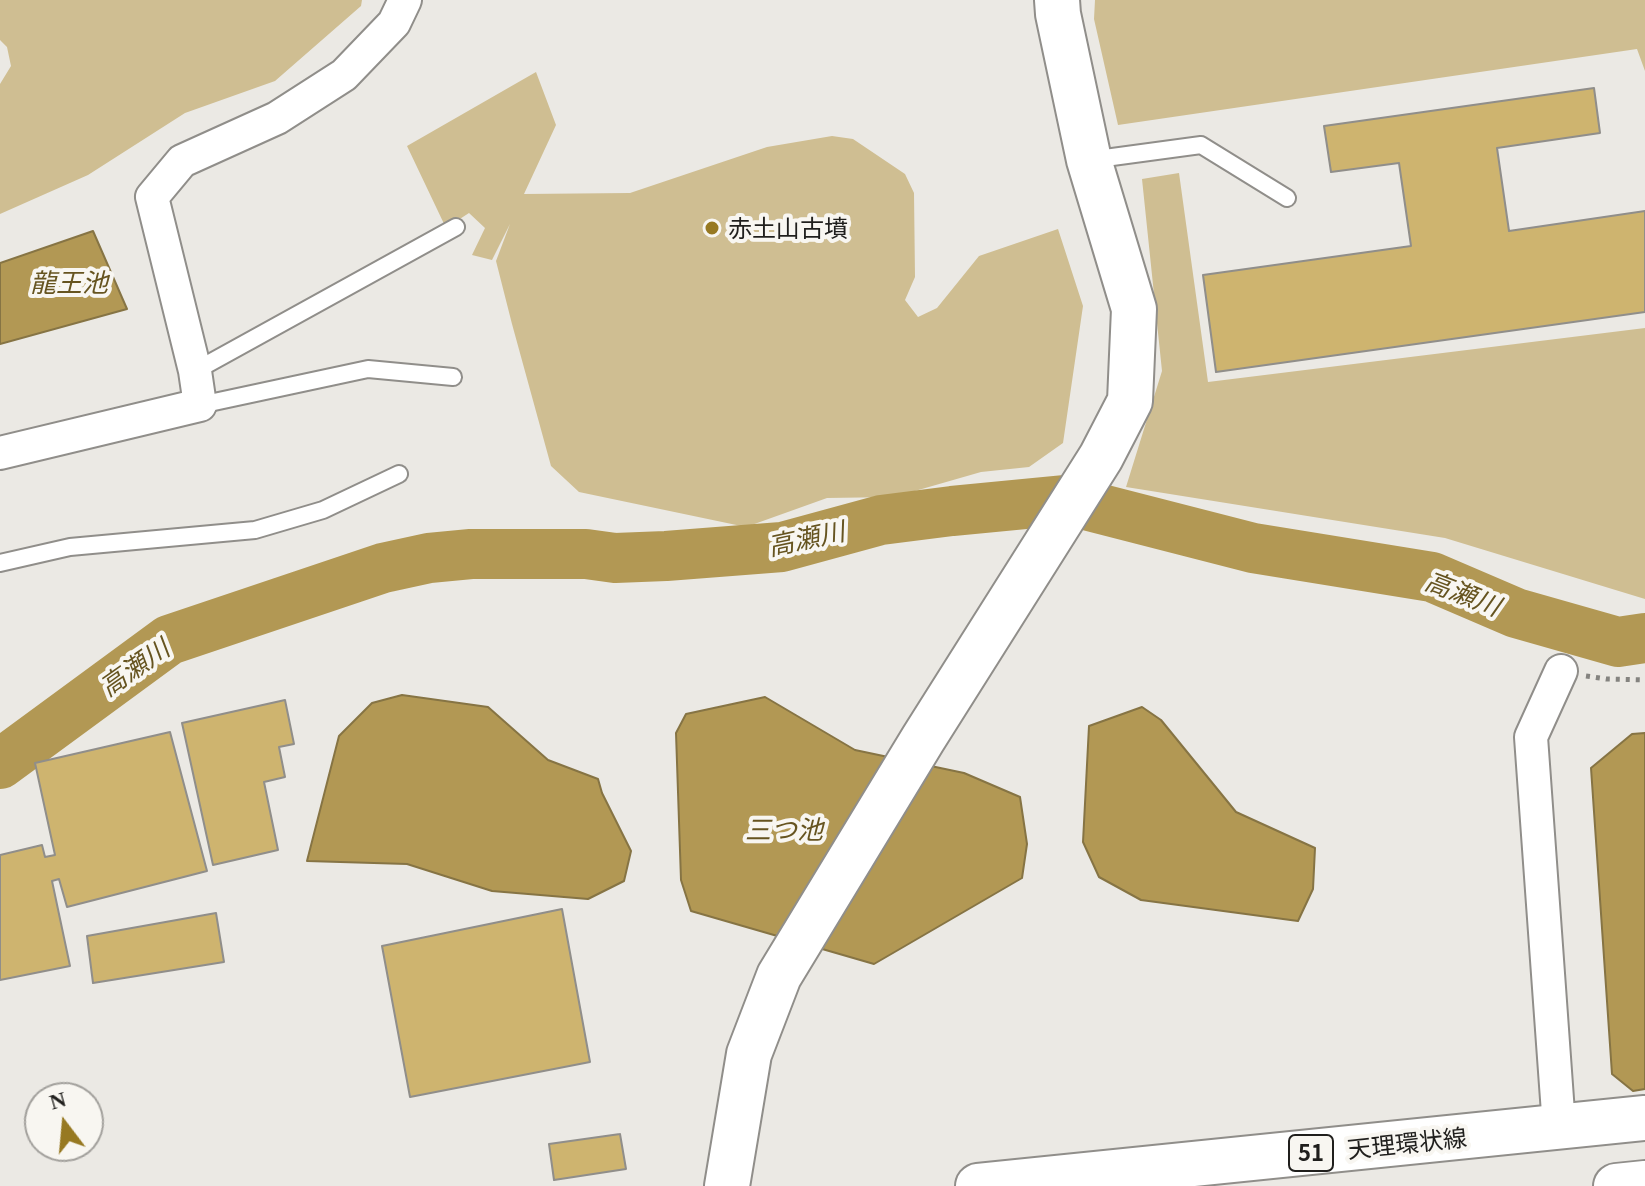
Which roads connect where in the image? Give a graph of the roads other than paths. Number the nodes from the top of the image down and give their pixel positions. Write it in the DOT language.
graph roads {
  1 [pos="405,0"];
  2 [pos="1057,0"];
  3 [pos="1089,160"];
  4 [pos="1287,198"];
  5 [pos="456,227"];
  6 [pos="195,371"];
  7 [pos="453,377"];
  8 [pos="200,405"];
  9 [pos="0,453"];
  10 [pos="399,474"];
  11 [pos="0,563"];
  12 [pos="1561,671"];
  13 [pos="1645,1118"];
  14 [pos="1559,1127"];
  15 [pos="1645,1183"];
  16 [pos="727,1186"];
  17 [pos="978,1186"];
  18 [pos="1616,1186"];
  1 -- 6 [label="street"];
  2 -- 3 [label="main road"];
  3 -- 4 [label="lane"];
  3 -- 16 [label="main road"];
  5 -- 6 [label="lane"];
  6 -- 8 [label="street"];
  7 -- 8 [label="lane"];
  8 -- 9 [label="street"];
  10 -- 11 [label="lane"];
  12 -- 14 [label="street"];
  13 -- 14 [label="main road, 天理環状線 / 51"];
  14 -- 17 [label="main road, 天理環状線 / 51"];
  15 -- 18 [label="main road"];
}
